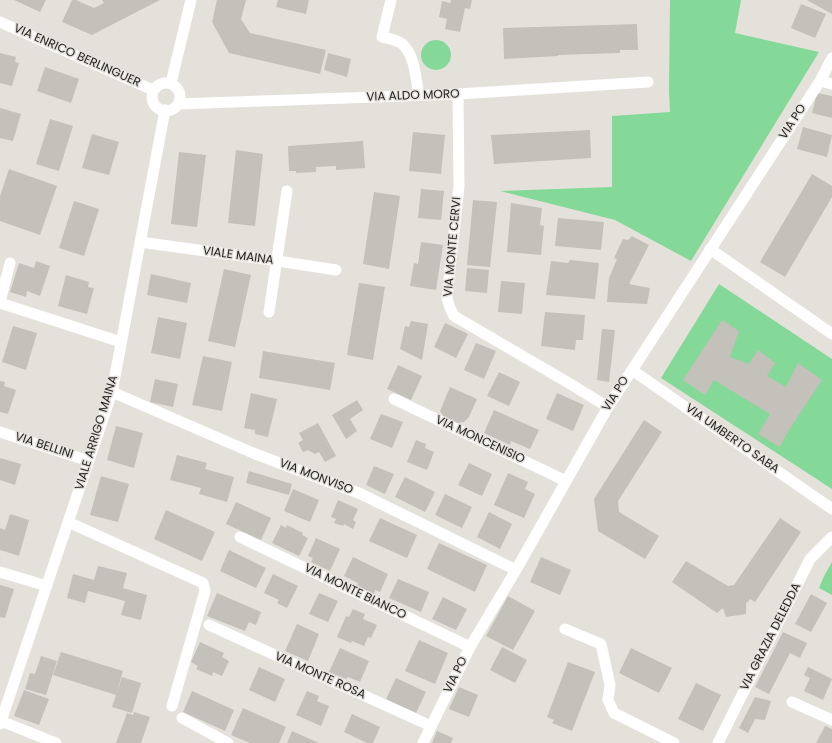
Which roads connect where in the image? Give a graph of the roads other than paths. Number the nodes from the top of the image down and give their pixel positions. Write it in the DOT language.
graph roads {
  1 [pos="190,0"];
  2 [pos="391,0"];
  3 [pos="0,22"];
  4 [pos="832,58"];
  5 [pos="820,81"];
  6 [pos="648,82"];
  7 [pos="171,83"];
  8 [pos="832,84"];
  9 [pos="153,90"];
  10 [pos="458,94"];
  11 [pos="419,95"];
  12 [pos="178,104"];
  13 [pos="165,110"];
  14 [pos="287,191"];
  15 [pos="140,242"];
  16 [pos="710,249"];
  17 [pos="278,261"];
  18 [pos="10,263"];
  19 [pos="336,270"];
  20 [pos="0,303"];
  21 [pos="269,312"];
  22 [pos="832,334"];
  23 [pos="121,342"];
  24 [pos="632,370"];
  25 [pos="112,392"];
  26 [pos="394,399"];
  27 [pos="608,407"];
  28 [pos="0,432"];
  29 [pos="89,461"];
  30 [pos="566,481"];
  31 [pos="832,509"];
  32 [pos="68,522"];
  33 [pos="240,537"];
  34 [pos="832,537"];
  35 [pos="516,570"];
  36 [pos="0,572"];
  37 [pos="47,586"];
  38 [pos="209,625"];
  39 [pos="565,629"];
  40 [pos="470,647"];
  41 [pos="792,702"];
  42 [pos="172,706"];
  43 [pos="182,718"];
  44 [pos="832,720"];
  45 [pos="0,723"];
  46 [pos="431,726"];
  47 [pos="230,742"];
  48 [pos="56,743"];
  49 [pos="423,743"];
  50 [pos="674,743"];
  51 [pos="718,743"];
  1 -- 7 [label="street"];
  2 -- 11 [label="street"];
  3 -- 9 [label="street, VIA ENRICO BERLINGUER"];
  4 -- 5 [label="street, VIA PO"];
  5 -- 8 [label="street"];
  5 -- 16 [label="street, VIA PO"];
  6 -- 10 [label="street, VIA ALDO MORO"];
  7 -- 9 [label="street"];
  7 -- 12 [label="street"];
  9 -- 13 [label="street"];
  10 -- 11 [label="street, VIA ALDO MORO"];
  10 -- 27 [label="street, VIA MONTE CERVI"];
  11 -- 12 [label="street, VIA ALDO MORO"];
  12 -- 13 [label="street"];
  13 -- 15 [label="street, VIALE ARRIGO MAINA"];
  14 -- 17 [label="street"];
  15 -- 17 [label="street, VIALE MAINA"];
  15 -- 23 [label="street, VIALE ARRIGO MAINA"];
  16 -- 22 [label="street"];
  16 -- 24 [label="street, VIA PO"];
  17 -- 19 [label="street, VIALE MAINA"];
  17 -- 21 [label="street"];
  18 -- 20 [label="street"];
  20 -- 23 [label="street"];
  23 -- 25 [label="street, VIALE ARRIGO MAINA"];
  24 -- 27 [label="street, VIA PO"];
  24 -- 31 [label="street, VIA UMBERTO SABA"];
  25 -- 29 [label="street, VIALE ARRIGO MAINA"];
  25 -- 35 [label="street, VIA MONVISO"];
  26 -- 30 [label="street, VIA MONCENISIO"];
  27 -- 30 [label="street, VIA PO"];
  28 -- 29 [label="street, VIA BELLINI"];
  29 -- 32 [label="street, VIALE ARRIGO MAINA"];
  30 -- 35 [label="street, VIA PO"];
  32 -- 37 [label="street, VIALE ARRIGO MAINA"];
  32 -- 42 [label="street"];
  33 -- 40 [label="street, VIA MONTE BIANCO"];
  34 -- 51 [label="street, VIA GRAZIA DELEDDA"];
  35 -- 40 [label="street, VIA PO"];
  36 -- 37 [label="street"];
  37 -- 45 [label="street, VIALE ARRIGO MAINA"];
  38 -- 46 [label="street, VIA MONTE ROSA"];
  39 -- 50 [label="street"];
  40 -- 46 [label="street, VIA PO"];
  41 -- 44 [label="street"];
  43 -- 47 [label="street"];
  45 -- 48 [label="street"];
  46 -- 49 [label="street, VIA PO"];
}
